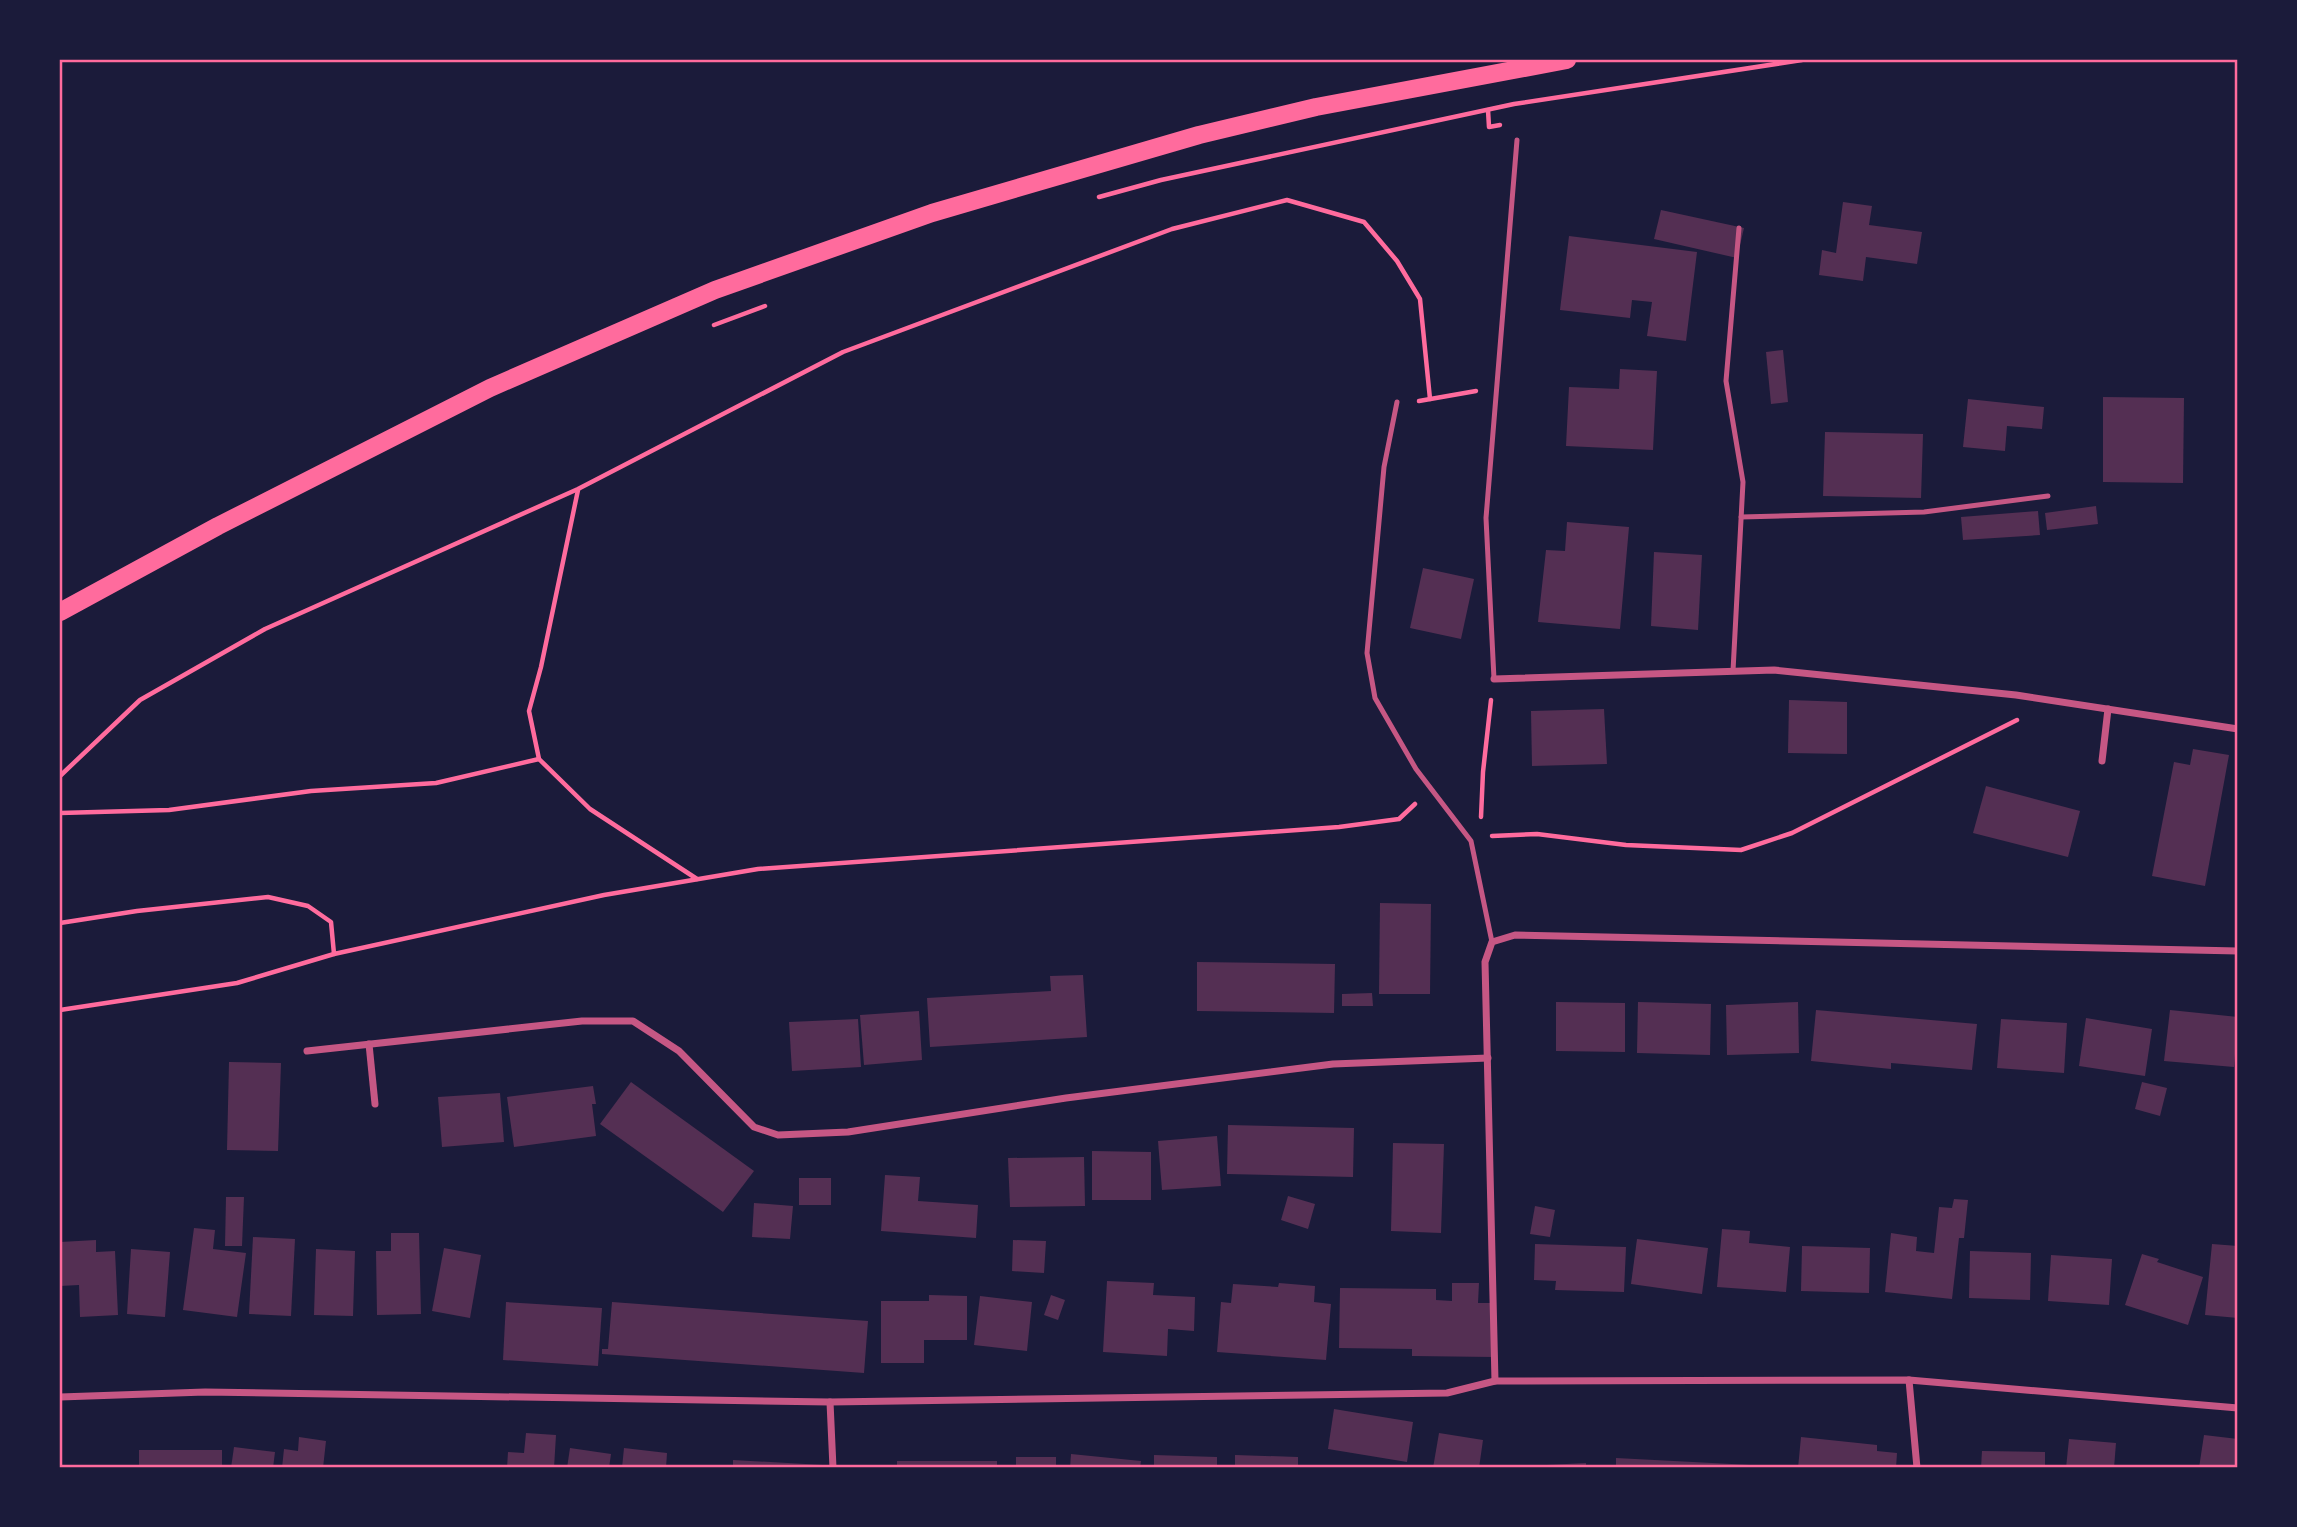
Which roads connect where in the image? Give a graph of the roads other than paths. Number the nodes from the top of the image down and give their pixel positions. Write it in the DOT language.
graph roads {
  1 [pos="1567,60"];
  2 [pos="1517,140"];
  3 [pos="1739,228"];
  4 [pos="1397,402"];
  5 [pos="2048,496"];
  6 [pos="1741,517"];
  7 [pos="60,612"];
  8 [pos="1733,671"];
  9 [pos="1494,679"];
  10 [pos="2108,709"];
  11 [pos="2238,729"];
  12 [pos="2102,761"];
  13 [pos="1492,942"];
  14 [pos="2238,951"];
  15 [pos="369,1045"];
  16 [pos="307,1051"];
  17 [pos="1488,1058"];
  18 [pos="374,1104"];
  19 [pos="1909,1380"];
  20 [pos="1495,1381"];
  21 [pos="60,1397"];
  22 [pos="830,1402"];
  23 [pos="2238,1408"];
  24 [pos="833,1468"];
  25 [pos="1917,1468"];
  1 -- 7 [label="main road"];
  2 -- 9 [label="lane"];
  3 -- 6 [label="lane"];
  4 -- 13 [label="lane"];
  5 -- 6 [label="lane"];
  6 -- 8 [label="lane"];
  8 -- 9 [label="street"];
  8 -- 10 [label="street"];
  10 -- 11 [label="street"];
  10 -- 12 [label="street"];
  13 -- 14 [label="street"];
  13 -- 17 [label="street"];
  15 -- 16 [label="street"];
  15 -- 17 [label="street"];
  15 -- 18 [label="street"];
  17 -- 20 [label="street"];
  19 -- 20 [label="street"];
  19 -- 23 [label="street"];
  19 -- 25 [label="street"];
  20 -- 22 [label="street"];
  21 -- 22 [label="street"];
  22 -- 24 [label="street"];
}
